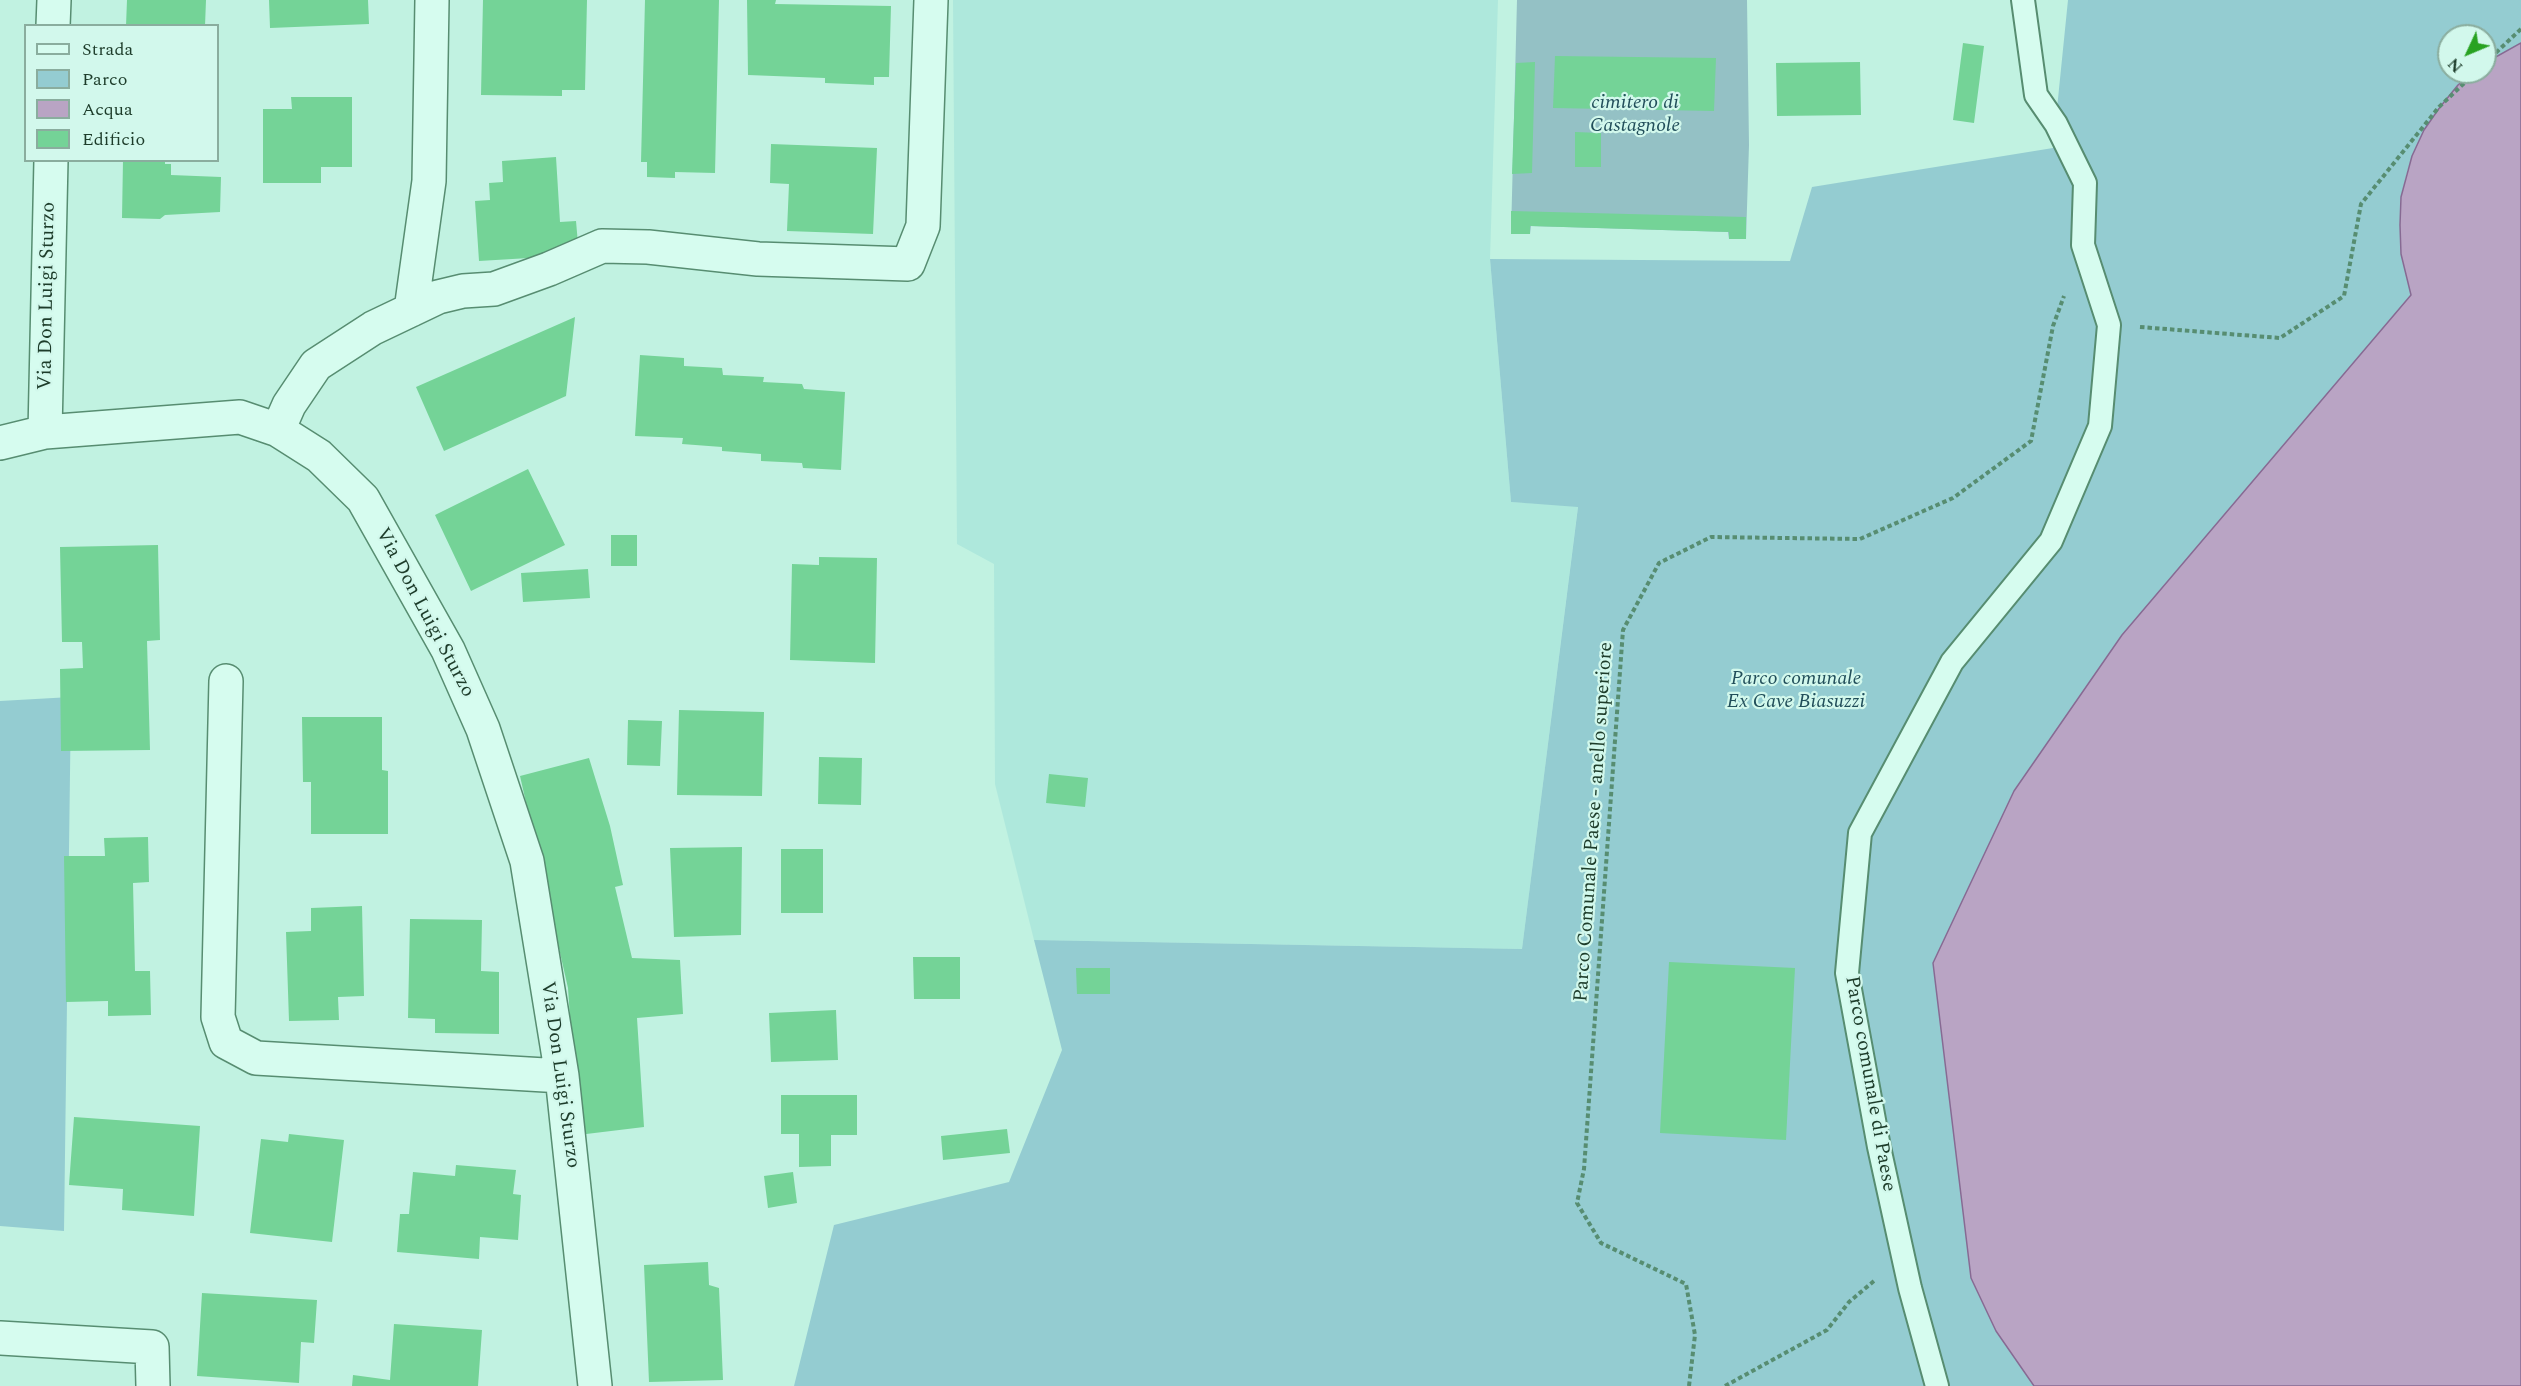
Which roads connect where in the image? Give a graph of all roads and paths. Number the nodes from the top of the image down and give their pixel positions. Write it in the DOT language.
graph roads {
  1 [pos="54,0"];
  2 [pos="432,0"];
  3 [pos="931,0"];
  4 [pos="2023,0"];
  5 [pos="53,24"];
  6 [pos="2521,29"];
  7 [pos="2497,52"];
  8 [pos="2463,84"];
  9 [pos="51,162"];
  10 [pos="2083,245"];
  11 [pos="411,310"];
  12 [pos="2109,325"];
  13 [pos="278,430"];
  14 [pos="45,432"];
  15 [pos="0,443"];
  16 [pos="226,681"];
  17 [pos="562,1076"];
  18 [pos="1903,1256"];
  19 [pos="0,1338"];
  20 [pos="153,1386"];
  21 [pos="595,1386"];
  22 [pos="1689,1386"];
  23 [pos="1725,1386"];
  24 [pos="1937,1386"];
  1 -- 5 [label="street"];
  2 -- 11 [label="street"];
  3 -- 11 [label="street"];
  4 -- 10 [label="lane, Parco comunale di Paese"];
  6 -- 7 [label="path"];
  8 -- 12 [label="path"];
  9 -- 14 [label="street, Via Don Luigi Sturzo"];
  10 -- 12 [label="lane, Parco comunale di Paese"];
  10 -- 22 [label="path, Parco Comunale Paese - anello superiore"];
  11 -- 13 [label="street"];
  12 -- 18 [label="lane, Parco comunale di Paese"];
  13 -- 14 [label="street, Via Don Luigi Sturzo"];
  13 -- 17 [label="street, Via Don Luigi Sturzo"];
  14 -- 15 [label="street, Via Don Luigi Sturzo"];
  16 -- 17 [label="street"];
  17 -- 21 [label="street, Via Don Luigi Sturzo"];
  18 -- 23 [label="path"];
  18 -- 24 [label="lane, Parco comunale di Paese"];
  19 -- 20 [label="street"];
}
